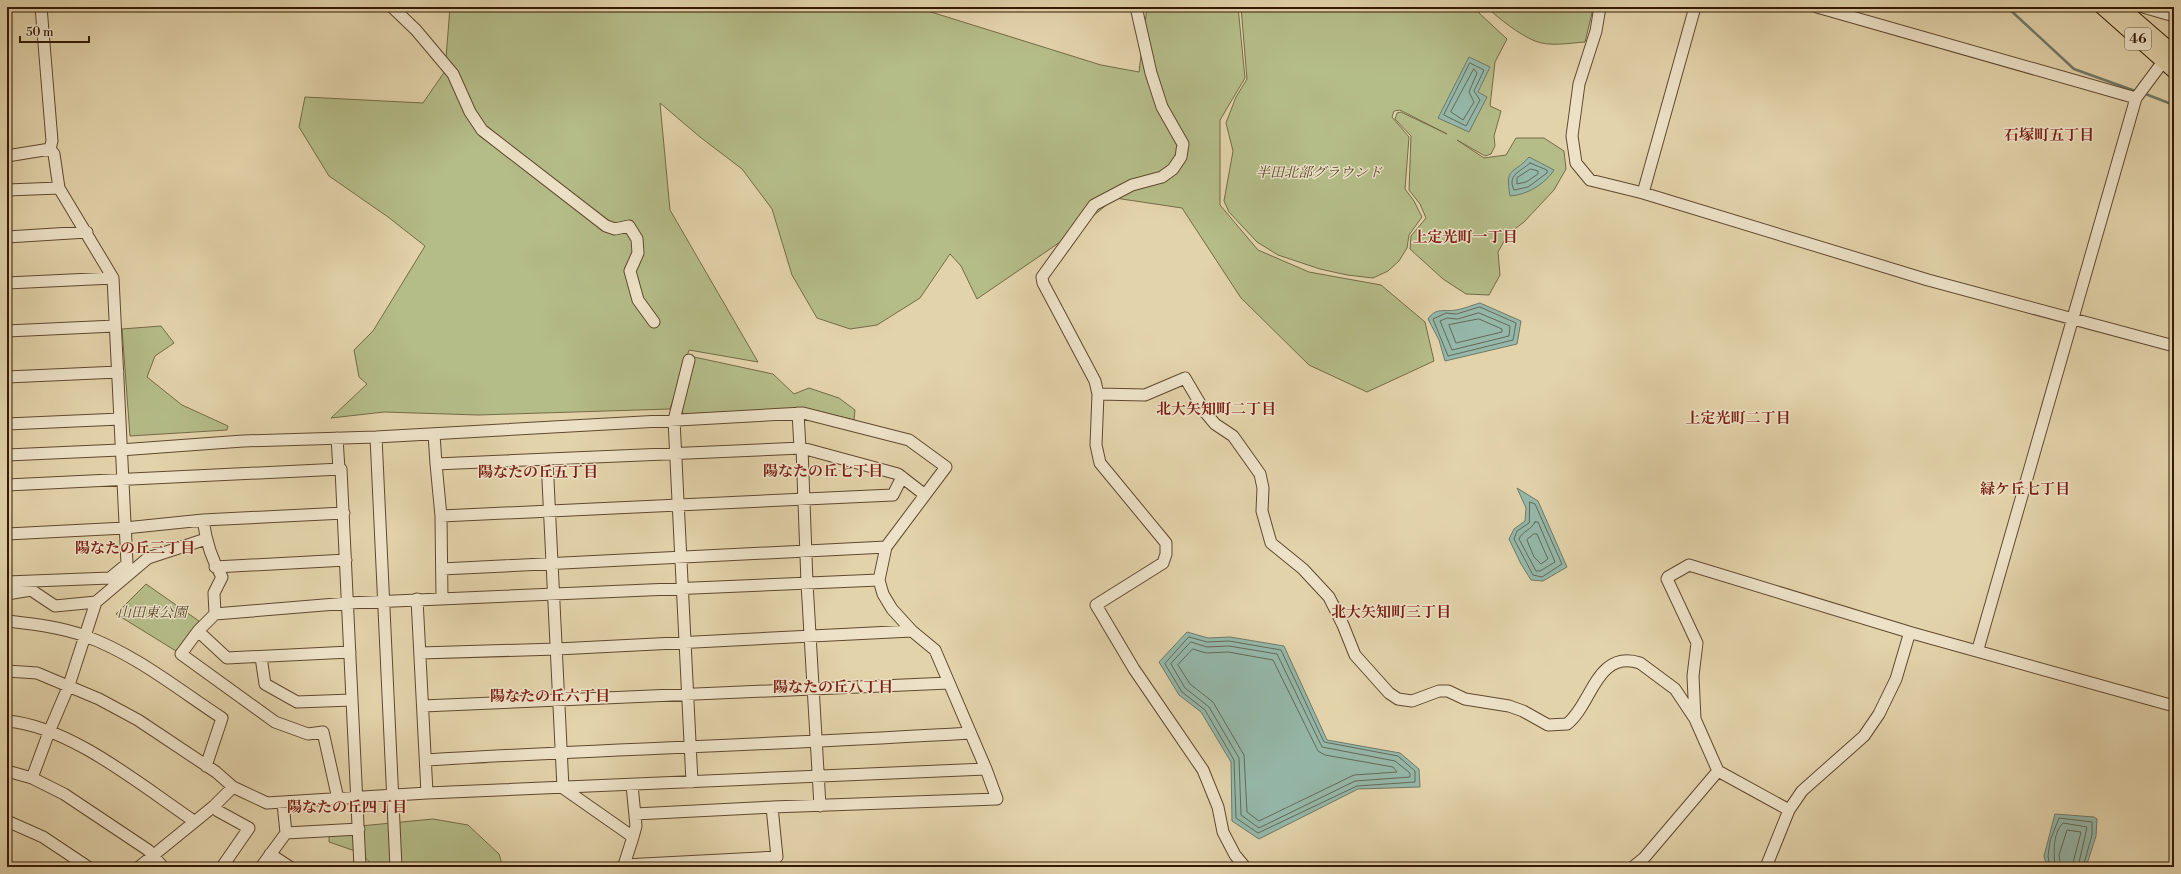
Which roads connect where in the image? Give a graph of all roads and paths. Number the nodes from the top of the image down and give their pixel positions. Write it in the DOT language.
graph roads {
  1 [pos="41,7"];
  2 [pos="392,7"];
  3 [pos="1136,7"];
  4 [pos="1600,7"];
  5 [pos="1695,7"];
  6 [pos="1817,7"];
  7 [pos="2102,7"];
  8 [pos="2122,7"];
  9 [pos="2143,7"];
  10 [pos="1851,11"];
  11 [pos="2174,16"];
  12 [pos="2170,53"];
  13 [pos="2174,71"];
  14 [pos="2136,98"];
  15 [pos="50,149"];
  16 [pos="7,156"];
  17 [pos="59,188"];
  18 [pos="7,190"];
  19 [pos="1643,193"];
  20 [pos="87,232"];
  21 [pos="7,237"];
  22 [pos="113,278"];
  23 [pos="7,283"];
  24 [pos="2073,320"];
  25 [pos="654,322"];
  26 [pos="115,326"];
  27 [pos="7,331"];
  28 [pos="2174,346"];
  29 [pos="688,360"];
  30 [pos="118,372"];
  31 [pos="7,377"];
  32 [pos="1098,394"];
  33 [pos="798,413"];
  34 [pos="120,419"];
  35 [pos="674,420"];
  36 [pos="7,424"];
  37 [pos="434,434"];
  38 [pos="376,437"];
  39 [pos="337,438"];
  40 [pos="801,448"];
  41 [pos="120,450"];
  42 [pos="675,453"];
  43 [pos="7,455"];
  44 [pos="546,460"];
  45 [pos="436,464"];
  46 [pos="339,470"];
  47 [pos="902,477"];
  48 [pos="122,480"];
  49 [pos="7,485"];
  50 [pos="925,495"];
  51 [pos="804,500"];
  52 [pos="679,505"];
  53 [pos="344,513"];
  54 [pos="550,513"];
  55 [pos="441,516"];
  56 [pos="203,520"];
  57 [pos="125,528"];
  58 [pos="7,534"];
  59 [pos="206,539"];
  60 [pos="886,547"];
  61 [pos="805,550"];
  62 [pos="682,557"];
  63 [pos="346,560"];
  64 [pos="552,563"];
  65 [pos="215,566"];
  66 [pos="442,569"];
  67 [pos="879,580"];
  68 [pos="7,582"];
  69 [pos="807,583"];
  70 [pos="683,589"];
  71 [pos="7,594"];
  72 [pos="554,595"];
  73 [pos="442,598"];
  74 [pos="417,599"];
  75 [pos="384,601"];
  76 [pos="96,602"];
  77 [pos="348,603"];
  78 [pos="215,614"];
  79 [pos="7,621"];
  80 [pos="198,631"];
  81 [pos="912,631"];
  82 [pos="1912,633"];
  83 [pos="85,636"];
  84 [pos="810,637"];
  85 [pos="685,642"];
  86 [pos="557,649"];
  87 [pos="1974,650"];
  88 [pos="350,652"];
  89 [pos="420,653"];
  90 [pos="261,657"];
  91 [pos="7,671"];
  92 [pos="949,683"];
  93 [pos="69,685"];
  94 [pos="812,690"];
  95 [pos="688,694"];
  96 [pos="352,700"];
  97 [pos="559,701"];
  98 [pos="423,706"];
  99 [pos="2174,706"];
  100 [pos="1695,719"];
  101 [pos="7,721"];
  102 [pos="49,732"];
  103 [pos="970,733"];
  104 [pos="815,743"];
  105 [pos="690,746"];
  106 [pos="561,752"];
  107 [pos="426,760"];
  108 [pos="206,766"];
  109 [pos="986,769"];
  110 [pos="1718,770"];
  111 [pos="7,771"];
  112 [pos="817,777"];
  113 [pos="32,778"];
  114 [pos="692,782"];
  115 [pos="632,785"];
  116 [pos="233,787"];
  117 [pos="563,788"];
  118 [pos="427,793"];
  119 [pos="393,795"];
  120 [pos="357,798"];
  121 [pos="338,799"];
  122 [pos="283,802"];
  123 [pos="214,806"];
  124 [pos="820,806"];
  125 [pos="772,807"];
  126 [pos="1788,810"];
  127 [pos="635,814"];
  128 [pos="7,820"];
  129 [pos="194,821"];
  130 [pos="359,829"];
  131 [pos="286,833"];
  132 [pos="633,837"];
  133 [pos="270,854"];
  134 [pos="152,856"];
  135 [pos="88,867"];
  136 [pos="139,867"];
  137 [pos="163,867"];
  138 [pos="222,867"];
  139 [pos="261,867"];
  140 [pos="290,867"];
  141 [pos="360,867"];
  142 [pos="396,867"];
  143 [pos="1245,867"];
  144 [pos="1633,867"];
  145 [pos="1766,867"];
  1 -- 15 [label="street"];
  2 -- 25 [label="street"];
  3 -- 32 [label="street"];
  4 -- 19 [label="street"];
  5 -- 19 [label="street"];
  6 -- 10 [label="street"];
  7 -- 12 [label="main road, 46"];
  8 -- 12 [label="main road, 46"];
  9 -- 11 [label="street"];
  10 -- 14 [label="street"];
  12 -- 13 [label="main road, 46"];
  12 -- 14 [label="street"];
  14 -- 24 [label="street"];
  15 -- 16 [label="street"];
  15 -- 17 [label="street"];
  17 -- 18 [label="street"];
  17 -- 20 [label="street"];
  19 -- 24 [label="street"];
  20 -- 21 [label="street"];
  20 -- 22 [label="street"];
  22 -- 23 [label="street"];
  22 -- 26 [label="street"];
  24 -- 28 [label="street"];
  24 -- 87 [label="street"];
  26 -- 27 [label="street"];
  26 -- 30 [label="street"];
  29 -- 35 [label="street"];
  30 -- 31 [label="street"];
  30 -- 34 [label="street"];
  32 -- 100 [label="street"];
  32 -- 143 [label="street"];
  33 -- 35 [label="street"];
  33 -- 40 [label="street"];
  33 -- 50 [label="street"];
  34 -- 36 [label="street"];
  34 -- 41 [label="street"];
  35 -- 37 [label="street"];
  35 -- 42 [label="street"];
  37 -- 38 [label="street"];
  37 -- 45 [label="street"];
  38 -- 39 [label="street"];
  38 -- 75 [label="street"];
  39 -- 41 [label="street"];
  39 -- 46 [label="street"];
  40 -- 42 [label="street"];
  40 -- 47 [label="street"];
  40 -- 51 [label="street"];
  41 -- 43 [label="street"];
  41 -- 48 [label="street"];
  42 -- 44 [label="street"];
  42 -- 52 [label="street"];
  44 -- 45 [label="street"];
  44 -- 54 [label="street"];
  45 -- 55 [label="street"];
  46 -- 48 [label="street"];
  46 -- 53 [label="street"];
  47 -- 50 [label="street"];
  47 -- 51 [label="street"];
  48 -- 49 [label="street"];
  48 -- 57 [label="street"];
  50 -- 60 [label="street"];
  51 -- 52 [label="street"];
  51 -- 61 [label="street"];
  52 -- 54 [label="street"];
  52 -- 62 [label="street"];
  53 -- 56 [label="street"];
  53 -- 63 [label="street"];
  54 -- 55 [label="street"];
  54 -- 64 [label="street"];
  55 -- 66 [label="street"];
  56 -- 57 [label="street"];
  56 -- 59 [label="street"];
  57 -- 58 [label="street"];
  57 -- 68 [label="street"];
  59 -- 65 [label="street"];
  59 -- 76 [label="street"];
  60 -- 61 [label="street"];
  60 -- 67 [label="street"];
  61 -- 62 [label="street"];
  61 -- 69 [label="street"];
  62 -- 64 [label="street"];
  62 -- 70 [label="street"];
  63 -- 65 [label="street"];
  63 -- 77 [label="street"];
  64 -- 66 [label="street"];
  64 -- 72 [label="street"];
  65 -- 78 [label="street"];
  66 -- 73 [label="street"];
  67 -- 69 [label="street"];
  67 -- 81 [label="street"];
  69 -- 70 [label="street"];
  69 -- 84 [label="street"];
  70 -- 72 [label="street"];
  70 -- 85 [label="street"];
  71 -- 76 [label="street"];
  72 -- 73 [label="street"];
  72 -- 86 [label="street"];
  73 -- 74 [label="street"];
  74 -- 75 [label="street"];
  74 -- 89 [label="street"];
  75 -- 77 [label="street"];
  75 -- 119 [label="street"];
  76 -- 83 [label="street"];
  77 -- 78 [label="street"];
  77 -- 88 [label="street"];
  78 -- 80 [label="street"];
  79 -- 83 [label="street"];
  80 -- 90 [label="street"];
  80 -- 121 [label="street"];
  81 -- 84 [label="street"];
  81 -- 92 [label="street"];
  82 -- 87 [label="street"];
  82 -- 100 [label="street"];
  82 -- 126 [label="street"];
  83 -- 93 [label="street"];
  83 -- 108 [label="street"];
  84 -- 85 [label="street"];
  84 -- 94 [label="street"];
  85 -- 86 [label="street"];
  85 -- 95 [label="street"];
  86 -- 89 [label="street"];
  86 -- 97 [label="street"];
  87 -- 99 [label="street"];
  88 -- 90 [label="street"];
  88 -- 96 [label="street"];
  89 -- 98 [label="street"];
  90 -- 96 [label="street"];
  91 -- 93 [label="street"];
  92 -- 94 [label="street"];
  92 -- 103 [label="street"];
  93 -- 102 [label="street"];
  93 -- 108 [label="street"];
  94 -- 95 [label="street"];
  94 -- 104 [label="street"];
  95 -- 97 [label="street"];
  95 -- 105 [label="street"];
  96 -- 120 [label="street"];
  97 -- 98 [label="street"];
  97 -- 106 [label="street"];
  98 -- 107 [label="street"];
  100 -- 110 [label="street"];
  101 -- 102 [label="street"];
  102 -- 113 [label="street"];
  102 -- 129 [label="street"];
  103 -- 104 [label="street"];
  103 -- 109 [label="street"];
  104 -- 105 [label="street"];
  104 -- 112 [label="street"];
  105 -- 106 [label="street"];
  105 -- 114 [label="street"];
  106 -- 107 [label="street"];
  106 -- 117 [label="street"];
  107 -- 118 [label="street"];
  108 -- 116 [label="street"];
  109 -- 112 [label="street"];
  109 -- 124 [label="street"];
  110 -- 126 [label="street"];
  110 -- 144 [label="street"];
  111 -- 113 [label="street"];
  112 -- 114 [label="street"];
  112 -- 124 [label="street"];
  113 -- 134 [label="street"];
  114 -- 115 [label="street"];
  115 -- 117 [label="street"];
  115 -- 127 [label="street"];
  116 -- 122 [label="street"];
  116 -- 123 [label="street"];
  117 -- 118 [label="street"];
  117 -- 132 [label="street"];
  118 -- 119 [label="street"];
  119 -- 120 [label="street"];
  119 -- 142 [label="street"];
  120 -- 121 [label="street"];
  120 -- 130 [label="street"];
  121 -- 122 [label="street"];
  122 -- 131 [label="street"];
  123 -- 129 [label="street"];
  123 -- 138 [label="street"];
  124 -- 125 [label="street"];
  125 -- 127 [label="street"];
  125 -- 132 [label="street"];
  126 -- 145 [label="street"];
  127 -- 132 [label="street"];
  128 -- 135 [label="street"];
  129 -- 134 [label="street"];
  130 -- 131 [label="street"];
  130 -- 141 [label="street"];
  131 -- 133 [label="street"];
  133 -- 139 [label="street"];
  133 -- 140 [label="street"];
  134 -- 136 [label="street"];
  134 -- 137 [label="street"];
}
